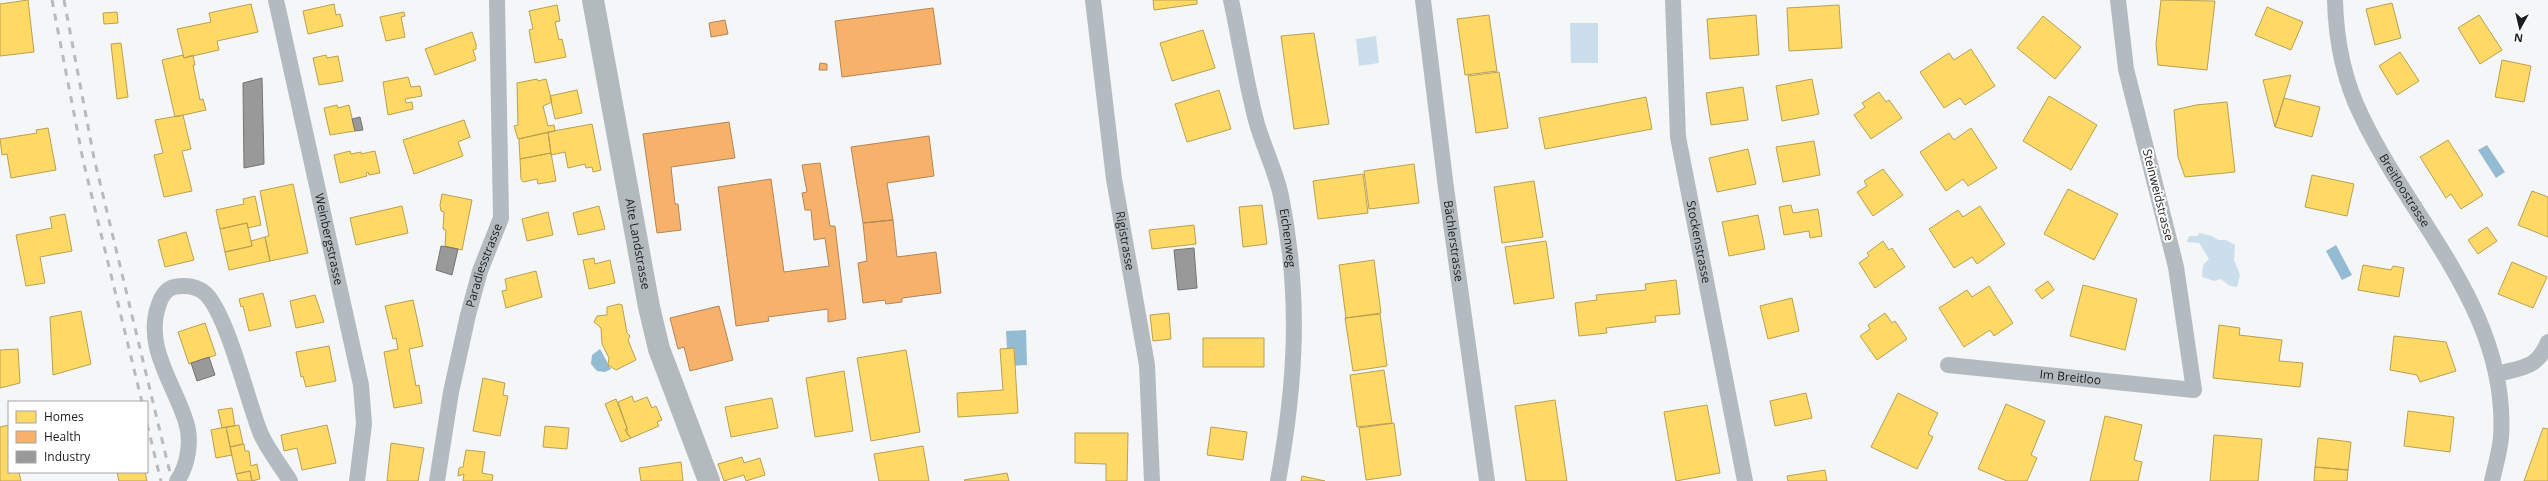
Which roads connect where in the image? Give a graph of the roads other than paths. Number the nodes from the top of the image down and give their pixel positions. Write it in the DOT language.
graph roads {
  1 [pos="276,0"];
  2 [pos="497,0"];
  3 [pos="593,0"];
  4 [pos="1093,0"];
  5 [pos="1231,0"];
  6 [pos="1423,0"];
  7 [pos="1673,0"];
  8 [pos="2118,0"];
  9 [pos="2335,0"];
  10 [pos="2548,342"];
  11 [pos="1948,365"];
  12 [pos="2496,374"];
  13 [pos="2194,390"];
  14 [pos="178,481"];
  15 [pos="290,481"];
  16 [pos="357,481"];
  17 [pos="437,481"];
  18 [pos="709,481"];
  19 [pos="1152,481"];
  20 [pos="1278,481"];
  21 [pos="1487,481"];
  22 [pos="1745,481"];
  23 [pos="2492,481"];
  1 -- 16 [label="street, Weinbergstrasse"];
  2 -- 17 [label="street, Paradiesstrasse"];
  3 -- 18 [label="street, Alte Landstrasse"];
  4 -- 19 [label="street, Rigistrasse"];
  5 -- 20 [label="street, Eichenweg"];
  6 -- 21 [label="street, Bächlerstrasse"];
  7 -- 22 [label="street, Stockenstrasse"];
  8 -- 13 [label="street, Steinweidstrasse"];
  9 -- 12 [label="street, Breitloostrasse"];
  10 -- 12 [label="street"];
  11 -- 13 [label="street, Im Breitloo"];
  12 -- 23 [label="street, Breitloostrasse"];
  14 -- 15 [label="street"];
}
